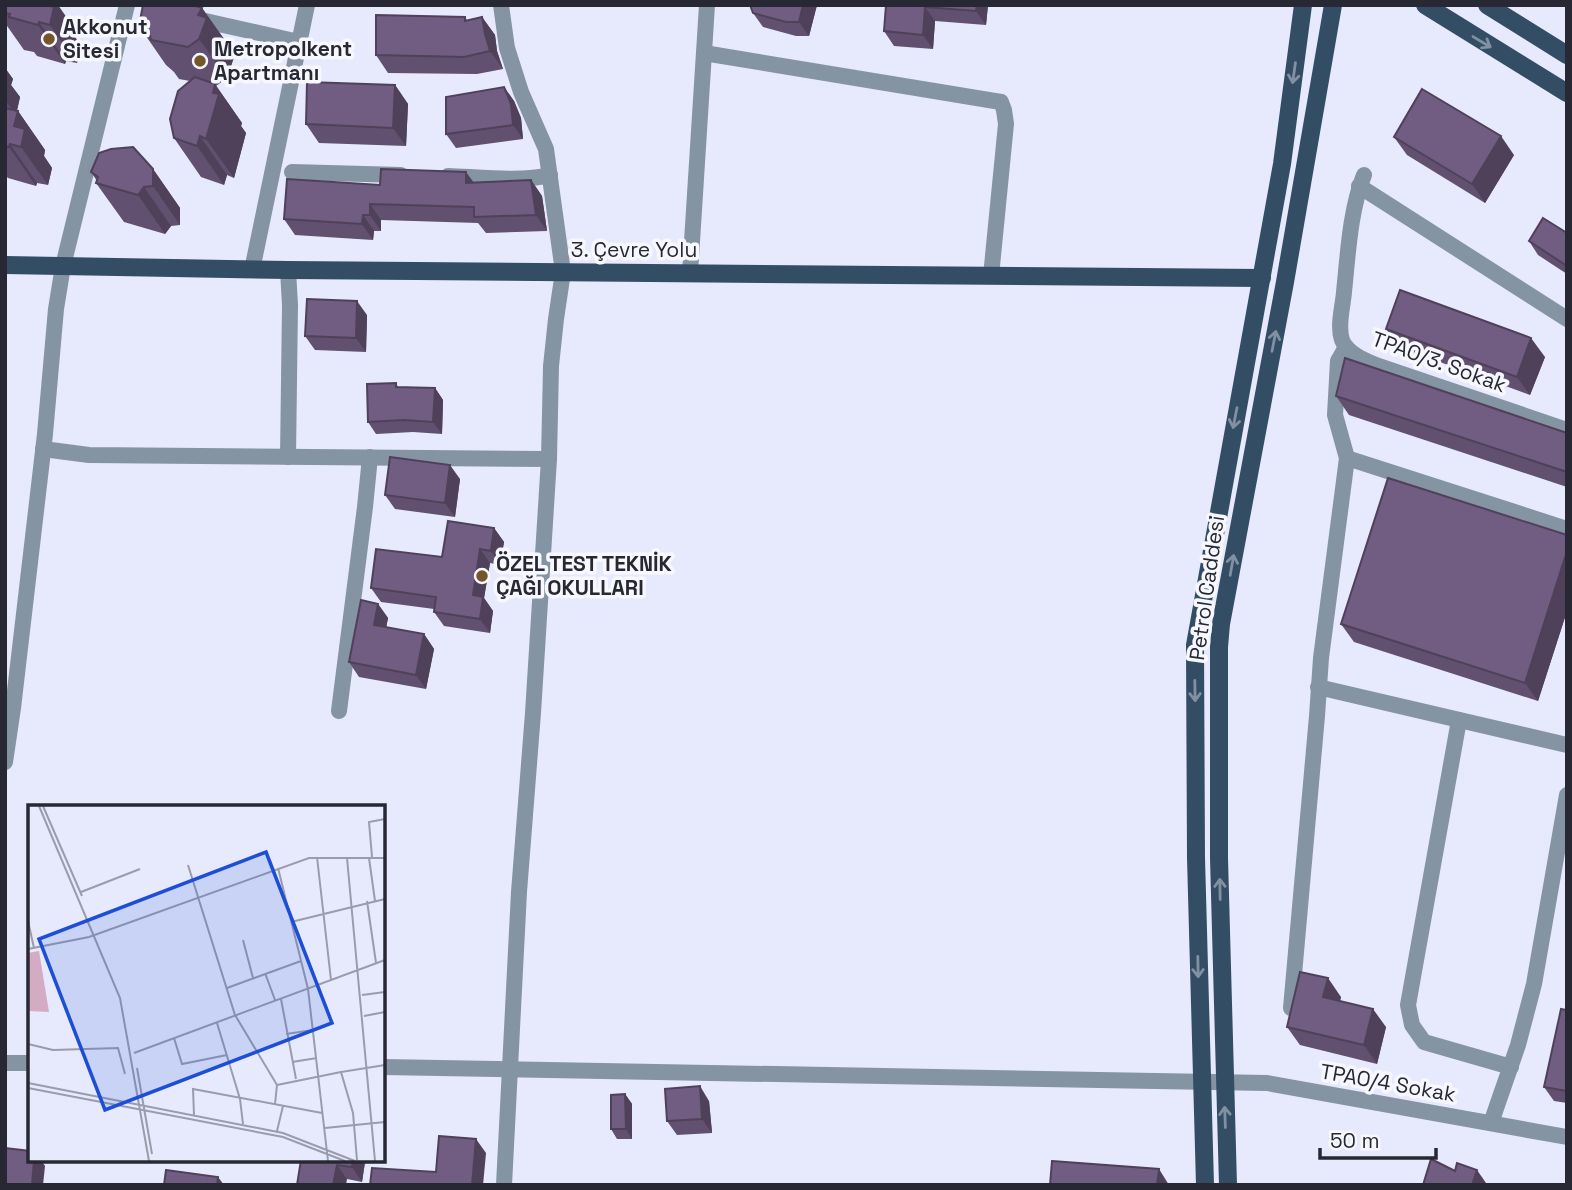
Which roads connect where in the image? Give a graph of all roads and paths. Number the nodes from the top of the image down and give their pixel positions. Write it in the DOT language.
graph roads {
  1 [pos="127,5"];
  2 [pos="307,5"];
  3 [pos="501,5"];
  4 [pos="706,5"];
  5 [pos="1303,5"];
  6 [pos="1333,5"];
  7 [pos="1425,5"];
  8 [pos="1487,5"];
  9 [pos="172,14"];
  10 [pos="299,42"];
  11 [pos="704,53"];
  12 [pos="1567,55"];
  13 [pos="1567,93"];
  14 [pos="292,172"];
  15 [pos="550,175"];
  16 [pos="5,265"];
  17 [pos="63,266"];
  18 [pos="252,270"];
  19 [pos="288,270"];
  20 [pos="563,272"];
  21 [pos="690,273"];
  22 [pos="991,276"];
  23 [pos="1262,278"];
  24 [pos="1567,319"];
  25 [pos="1346,347"];
  26 [pos="1567,430"];
  27 [pos="43,449"];
  28 [pos="288,457"];
  29 [pos="370,457"];
  30 [pos="1347,458"];
  31 [pos="549,459"];
  32 [pos="1567,528"];
  33 [pos="1318,687"];
  34 [pos="9,707"];
  35 [pos="339,711"];
  36 [pos="1459,720"];
  37 [pos="1567,746"];
  38 [pos="5,762"];
  39 [pos="1567,795"];
  40 [pos="1291,1008"];
  41 [pos="5,1063"];
  42 [pos="28,1063"];
  43 [pos="1511,1066"];
  44 [pos="385,1067"];
  45 [pos="510,1069"];
  46 [pos="1201,1081"];
  47 [pos="1224,1081"];
  48 [pos="1491,1124"];
  49 [pos="1567,1137"];
  50 [pos="504,1185"];
  51 [pos="1205,1185"];
  52 [pos="1228,1185"];
  1 -- 17 [label="street"];
  2 -- 10 [label="street"];
  3 -- 15 [label="street"];
  4 -- 11 [label="street"];
  5 -- 23 [label="main road, Petrol Caddesi, one-way"];
  47 -- 6 [label="main road, Petrol Caddesi, one-way"];
  7 -- 13 [label="main road, one-way"];
  8 -- 12 [label="main road"];
  9 -- 10 [label="street"];
  10 -- 18 [label="street"];
  11 -- 21 [label="street"];
  11 -- 22 [label="street"];
  14 -- 15 [label="street"];
  15 -- 20 [label="street"];
  16 -- 17 [label="main road, 3. Çevre Yolu"];
  17 -- 18 [label="main road, 3. Çevre Yolu"];
  17 -- 27 [label="street"];
  18 -- 19 [label="main road, 3. Çevre Yolu"];
  19 -- 20 [label="main road, 3. Çevre Yolu"];
  19 -- 28 [label="street"];
  20 -- 21 [label="main road, 3. Çevre Yolu"];
  20 -- 31 [label="street"];
  21 -- 22 [label="main road, 3. Çevre Yolu"];
  22 -- 23 [label="main road, 3. Çevre Yolu"];
  23 -- 46 [label="main road, Petrol Caddesi, one-way"];
  24 -- 25 [label="street, TPAO/3. Sokak"];
  25 -- 26 [label="street, TPAO/3. Sokak"];
  25 -- 30 [label="street"];
  27 -- 28 [label="street"];
  27 -- 34 [label="street"];
  28 -- 29 [label="street"];
  29 -- 31 [label="street"];
  29 -- 35 [label="street"];
  30 -- 32 [label="street"];
  30 -- 33 [label="street"];
  31 -- 45 [label="street"];
  33 -- 36 [label="street"];
  33 -- 40 [label="street"];
  34 -- 38 [label="street"];
  36 -- 37 [label="street"];
  36 -- 43 [label="street"];
  39 -- 43 [label="street"];
  41 -- 42 [label="street"];
  43 -- 48 [label="street"];
  44 -- 45 [label="street, TPAO/4 Sokak"];
  45 -- 46 [label="street, TPAO/4 Sokak"];
  45 -- 50 [label="street"];
  46 -- 47 [label="street, TPAO/4 Sokak"];
  46 -- 51 [label="main road, Petrol Caddesi"];
  47 -- 48 [label="street, TPAO/4 Sokak"];
  52 -- 47 [label="main road, Petrol Caddesi, one-way"];
  48 -- 49 [label="street, TPAO/4 Sokak"];
}
